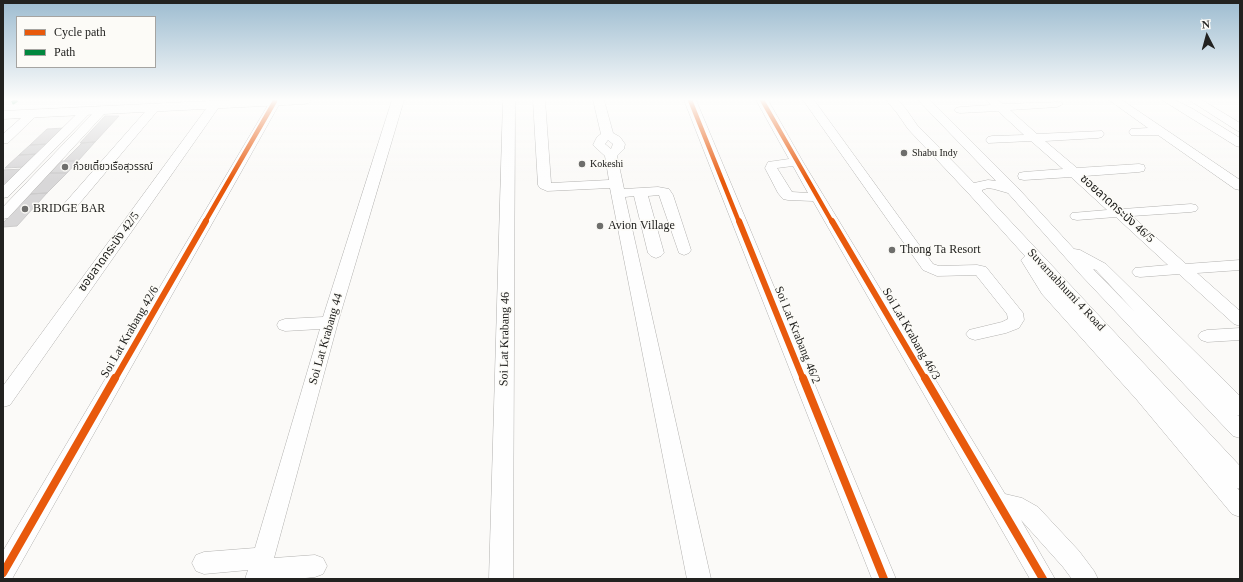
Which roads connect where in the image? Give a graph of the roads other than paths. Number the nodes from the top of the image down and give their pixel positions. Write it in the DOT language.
graph roads {
  1 [pos="18,127"];
  2 [pos="70,127"];
  3 [pos="86,127"];
  4 [pos="138,127"];
  5 [pos="193,127"];
  6 [pos="260,127"];
  7 [pos="390,127"];
  8 [pos="509,127"];
  9 [pos="541,127"];
  10 [pos="605,127"];
  11 [pos="701,127"];
  12 [pos="777,127"];
  13 [pos="828,127"];
  14 [pos="912,127"];
  15 [pos="951,127"];
  16 [pos="1025,127"];
  17 [pos="1155,127"];
  18 [pos="1216,127"];
  19 [pos="1229,127"];
  20 [pos="1160,131"];
  21 [pos="1135,132"];
  22 [pos="1098,134"];
  23 [pos="1240,134"];
  24 [pos="1037,138"];
  25 [pos="4,140"];
  26 [pos="992,140"];
  27 [pos="1240,143"];
  28 [pos="797,162"];
  29 [pos="1139,168"];
  30 [pos="1076,173"];
  31 [pos="1024,176"];
  32 [pos="1240,186"];
  33 [pos="617,188"];
  34 [pos="1012,190"];
  35 [pos="640,192"];
  36 [pos="975,192"];
  37 [pos="3,194"];
  38 [pos="818,197"];
  39 [pos="68,208"];
  40 [pos="1191,208"];
  41 [pos="1121,213"];
  42 [pos="3,215"];
  43 [pos="1077,216"];
  44 [pos="1026,247"];
  45 [pos="1064,247"];
  46 [pos="684,250"];
  47 [pos="656,253"];
  48 [pos="1240,265"];
  49 [pos="1184,269"];
  50 [pos="1140,272"];
  51 [pos="1240,320"];
  52 [pos="330,322"];
  53 [pos="285,325"];
  54 [pos="975,334"];
  55 [pos="1240,334"];
  56 [pos="1206,336"];
  57 [pos="3,400"];
  58 [pos="1240,408"];
  59 [pos="1240,430"];
  60 [pos="1240,480"];
  61 [pos="998,503"];
  62 [pos="1240,507"];
  63 [pos="204,563"];
  64 [pos="315,566"];
  65 [pos="260,569"];
  66 [pos="3,574"];
  67 [pos="501,579"];
  68 [pos="698,579"];
  69 [pos="884,579"];
  70 [pos="1043,579"];
  71 [pos="1086,579"];
  1 -- 25 [label="street"];
  2 -- 37 [label="street"];
  3 -- 42 [label="street"];
  4 -- 39 [label="street"];
  5 -- 57 [label="street, ซอยลาดกระบัง 42/5"];
  6 -- 66 [label="street, Soi Lat Krabang 42/6"];
  7 -- 52 [label="street, Soi Lat Krabang 44"];
  8 -- 67 [label="street, Soi Lat Krabang 46"];
  9 -- 33 [label="street"];
  10 -- 33 [label="street"];
  11 -- 69 [label="street, Soi Lat Krabang 46/2"];
  12 -- 28 [label="street, Soi Lat Krabang 46/3"];
  13 -- 54 [label="street"];
  14 -- 36 [label="street, Suvarnabhumi 4 Road"];
  15 -- 34 [label="street"];
  16 -- 24 [label="street, ซอยลาดกระบัง 46/5"];
  17 -- 20 [label="street"];
  18 -- 27 [label="street"];
  19 -- 23 [label="street"];
  20 -- 21 [label="street"];
  20 -- 32 [label="street"];
  22 -- 24 [label="street"];
  24 -- 26 [label="street"];
  24 -- 30 [label="street, ซอยลาดกระบัง 46/5"];
  28 -- 38 [label="street, Soi Lat Krabang 46/3"];
  28 -- 38 [label="street"];
  29 -- 30 [label="street"];
  30 -- 31 [label="street"];
  30 -- 41 [label="street, ซอยลาดกระบัง 46/5"];
  33 -- 35 [label="street"];
  33 -- 68 [label="street"];
  34 -- 36 [label="street"];
  34 -- 45 [label="street"];
  35 -- 46 [label="street"];
  35 -- 47 [label="street"];
  36 -- 44 [label="street, Suvarnabhumi 4 Road"];
  38 -- 61 [label="street, Soi Lat Krabang 46/3"];
  40 -- 41 [label="street"];
  41 -- 43 [label="street"];
  41 -- 49 [label="street, ซอยลาดกระบัง 46/5"];
  44 -- 60 [label="street, Suvarnabhumi 4 Road"];
  44 -- 62 [label="street"];
  45 -- 58 [label="street"];
  45 -- 59 [label="street"];
  48 -- 49 [label="street"];
  49 -- 50 [label="street"];
  49 -- 51 [label="street, ซอยลาดกระบัง 46/5"];
  52 -- 53 [label="street"];
  52 -- 65 [label="street, Soi Lat Krabang 44"];
  55 -- 56 [label="street"];
  61 -- 70 [label="street, Soi Lat Krabang 46/3"];
  61 -- 71 [label="street"];
  63 -- 65 [label="street"];
  64 -- 65 [label="street"];
}
